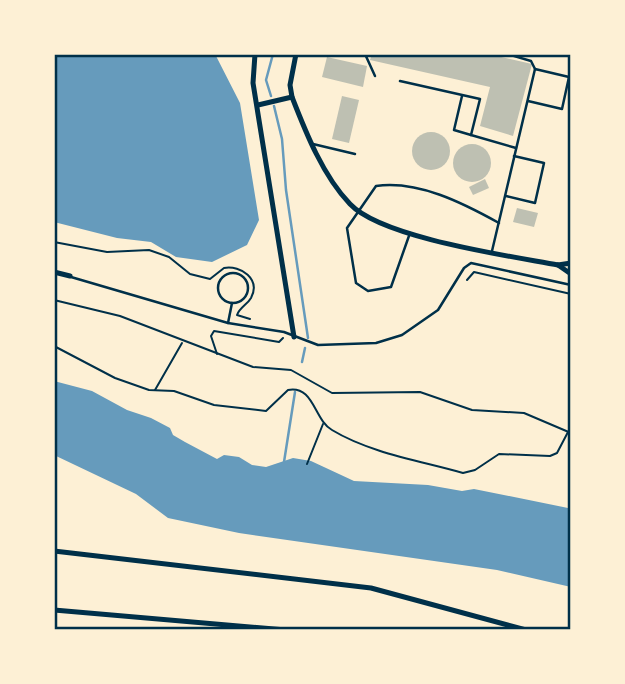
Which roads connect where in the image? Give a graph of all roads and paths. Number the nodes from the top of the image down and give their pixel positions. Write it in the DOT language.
graph roads {
  1 [pos="254,54"];
  2 [pos="296,54"];
  3 [pos="365,54"];
  4 [pos="507,54"];
  5 [pos="535,68"];
  6 [pos="375,76"];
  7 [pos="400,81"];
  8 [pos="463,95"];
  9 [pos="292,97"];
  10 [pos="528,101"];
  11 [pos="258,105"];
  12 [pos="471,135"];
  13 [pos="313,144"];
  14 [pos="516,148"];
  15 [pos="355,154"];
  16 [pos="514,156"];
  17 [pos="505,196"];
  18 [pos="357,211"];
  19 [pos="499,223"];
  20 [pos="410,233"];
  21 [pos="54,242"];
  22 [pos="492,251"];
  23 [pos="571,263"];
  24 [pos="558,265"];
  25 [pos="54,272"];
  26 [pos="571,274"];
  27 [pos="70,276"];
  28 [pos="467,279"];
  29 [pos="571,285"];
  30 [pos="571,294"];
  31 [pos="54,300"];
  32 [pos="232,303"];
  33 [pos="260,322"];
  34 [pos="228,323"];
  35 [pos="294,337"];
  36 [pos="283,338"];
  37 [pos="182,342"];
  38 [pos="54,346"];
  39 [pos="217,355"];
  40 [pos="155,390"];
  41 [pos="324,423"];
  42 [pos="569,433"];
  43 [pos="307,464"];
  44 [pos="54,551"];
  45 [pos="54,610"];
  46 [pos="510,624"];
  47 [pos="286,630"];
  48 [pos="505,630"];
  49 [pos="526,630"];
  1 -- 11 [label="street"];
  2 -- 9 [label="street"];
  3 -- 6 [label="lane"];
  4 -- 5 [label="lane"];
  5 -- 10 [label="lane"];
  5 -- 10 [label="lane"];
  7 -- 8 [label="lane"];
  8 -- 12 [label="lane"];
  8 -- 12 [label="lane"];
  9 -- 11 [label="street"];
  9 -- 13 [label="street"];
  10 -- 14 [label="lane"];
  11 -- 35 [label="street"];
  12 -- 14 [label="lane"];
  13 -- 15 [label="lane"];
  13 -- 18 [label="street"];
  14 -- 16 [label="lane"];
  16 -- 17 [label="lane"];
  16 -- 17 [label="lane"];
  17 -- 19 [label="lane"];
  18 -- 19 [label="lane"];
  18 -- 20 [label="street"];
  18 -- 20 [label="lane"];
  19 -- 22 [label="lane"];
  20 -- 22 [label="street"];
  21 -- 33 [label="path"];
  22 -- 24 [label="street"];
  23 -- 24 [label="street"];
  24 -- 26 [label="street"];
  25 -- 27 [label="street"];
  27 -- 34 [label="lane"];
  28 -- 30 [label="path"];
  29 -- 35 [label="lane"];
  31 -- 37 [label="path"];
  32 -- 32 [label="lane"];
  32 -- 34 [label="lane"];
  34 -- 35 [label="lane"];
  36 -- 39 [label="path"];
  37 -- 39 [label="path"];
  37 -- 40 [label="path"];
  38 -- 40 [label="path"];
  39 -- 42 [label="path"];
  40 -- 41 [label="path"];
  41 -- 42 [label="path"];
  41 -- 43 [label="path"];
  44 -- 46 [label="street"];
  45 -- 47 [label="street"];
  46 -- 48 [label="street"];
  46 -- 49 [label="street"];
}
